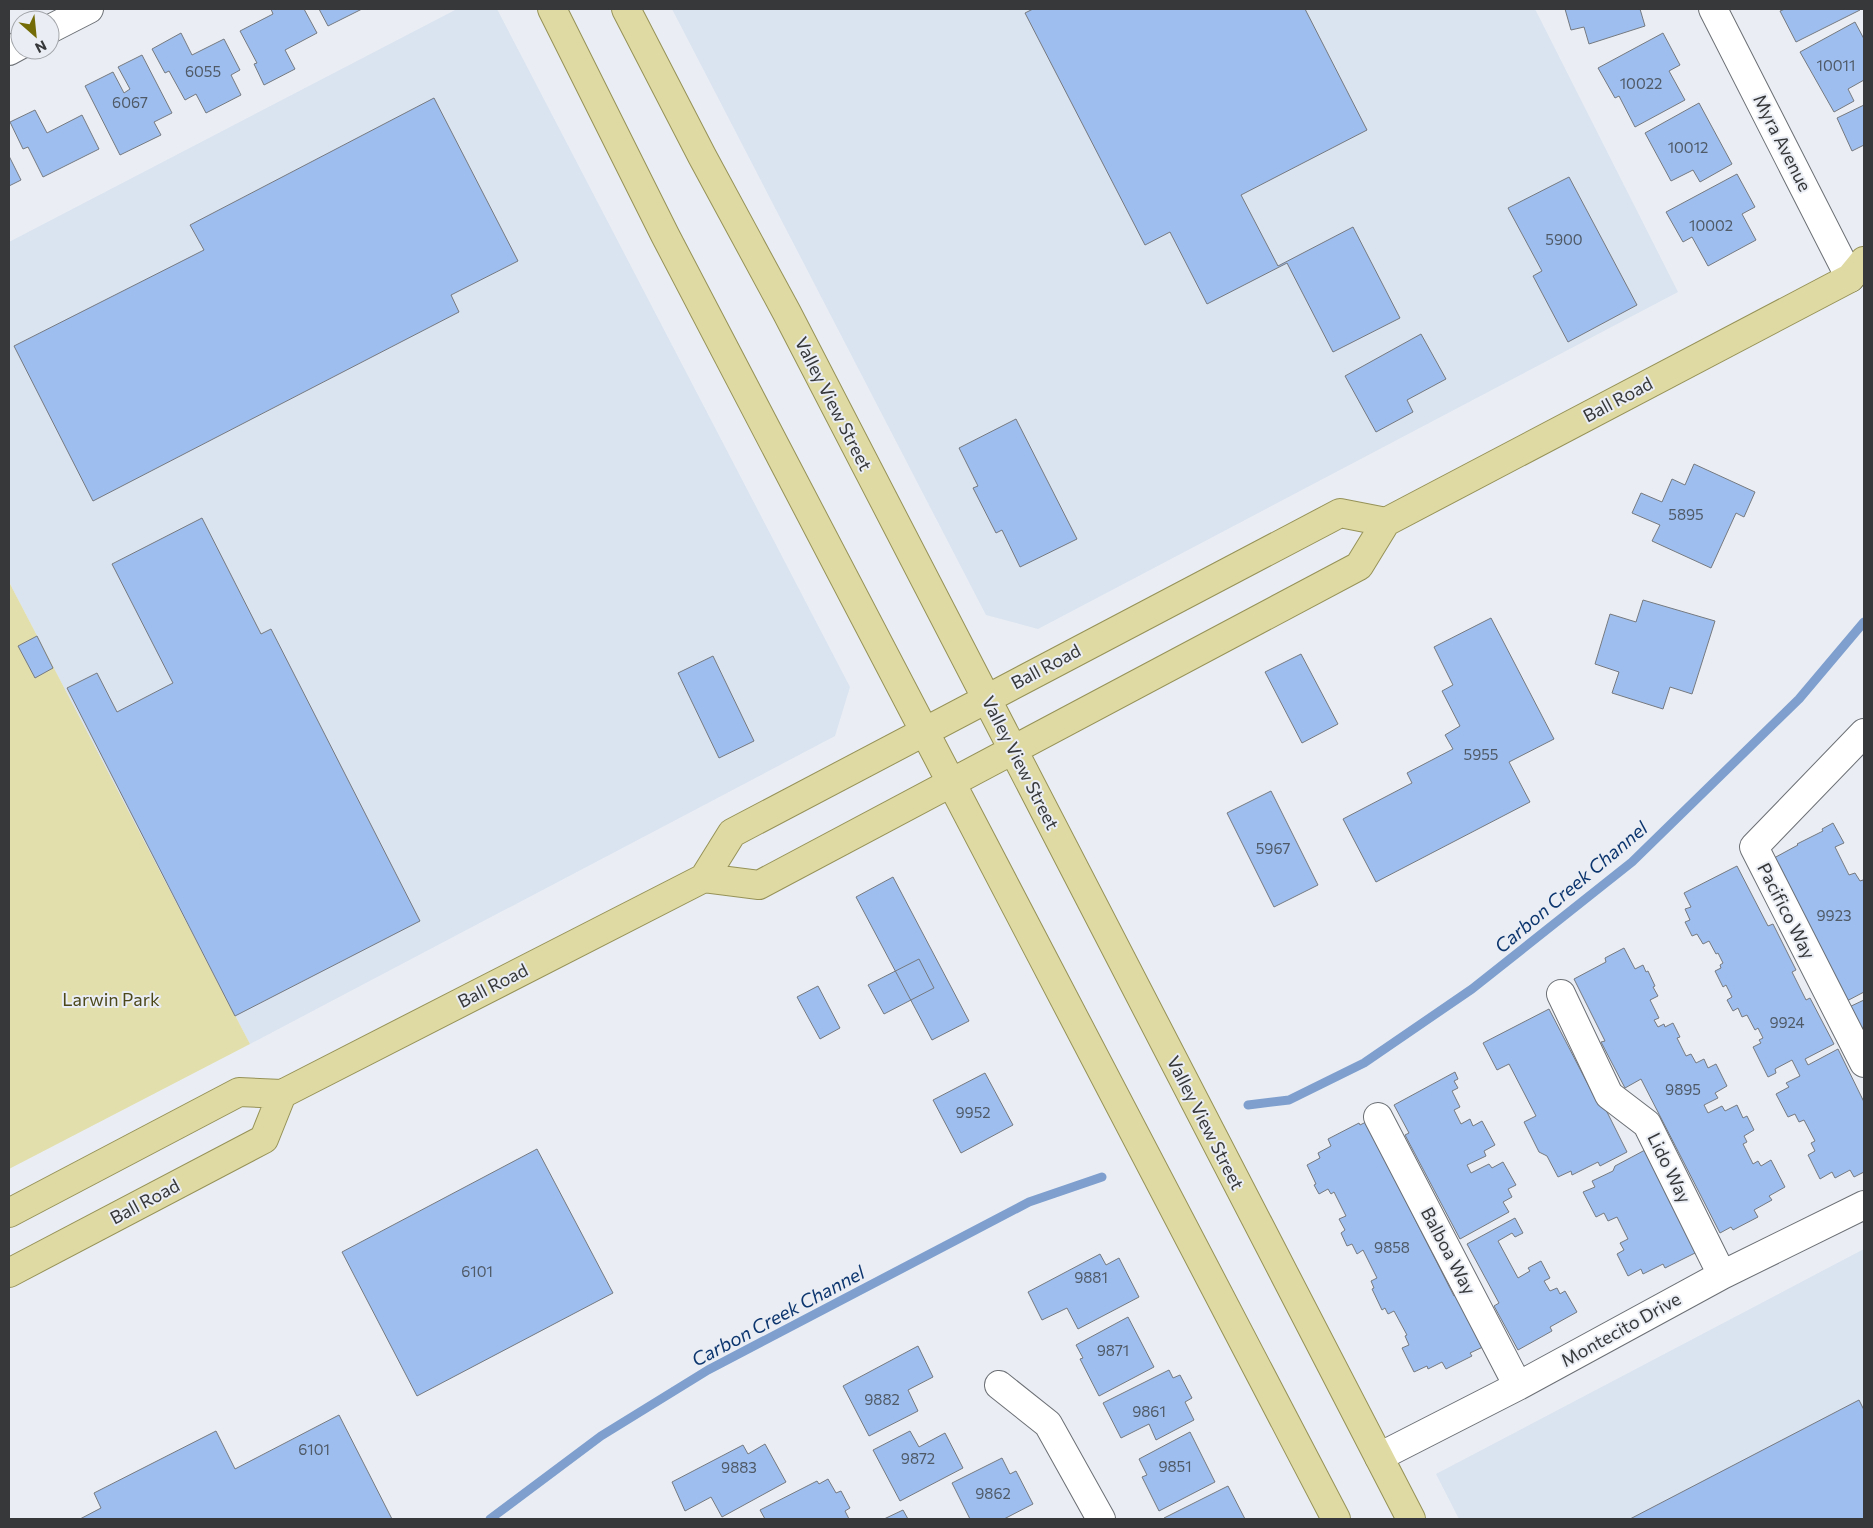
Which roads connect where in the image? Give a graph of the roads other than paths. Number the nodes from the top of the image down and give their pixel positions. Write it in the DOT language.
graph roads {
  1 [pos="88,9"];
  2 [pos="552,9"];
  3 [pos="626,9"];
  4 [pos="1713,9"];
  5 [pos="60,24"];
  6 [pos="1860,272"];
  7 [pos="1386,522"];
  8 [pos="986,699"];
  9 [pos="925,731"];
  10 [pos="1864,733"];
  11 [pos="1013,750"];
  12 [pos="952,783"];
  13 [pos="704,878"];
  14 [pos="1560,994"];
  15 [pos="1864,1063"];
  16 [pos="282,1094"];
  17 [pos="1378,1117"];
  18 [pos="1864,1205"];
  19 [pos="9,1213"];
  20 [pos="9,1273"];
  21 [pos="1722,1275"];
  22 [pos="999,1386"];
  23 [pos="1518,1386"];
  24 [pos="1379,1458"];
  25 [pos="1101,1519"];
  26 [pos="1336,1519"];
  27 [pos="1411,1519"];
  1 -- 5 [label="street"];
  2 -- 9 [label="main road"];
  3 -- 8 [label="main road, Valley View Street"];
  4 -- 6 [label="street, Myra Avenue"];
  6 -- 7 [label="main road, Ball Road"];
  7 -- 8 [label="main road, Ball Road"];
  7 -- 11 [label="main road"];
  8 -- 9 [label="main road, Ball Road"];
  8 -- 11 [label="main road, Valley View Street"];
  9 -- 12 [label="main road"];
  9 -- 13 [label="main road, Ball Road"];
  10 -- 15 [label="street, Pacifico Way"];
  11 -- 12 [label="main road"];
  11 -- 24 [label="main road, Valley View Street"];
  12 -- 13 [label="main road"];
  12 -- 26 [label="main road"];
  13 -- 16 [label="main road, Ball Road"];
  14 -- 21 [label="street, Lido Way"];
  16 -- 19 [label="main road, Ball Road"];
  16 -- 20 [label="main road, Ball Road"];
  17 -- 23 [label="street, Balboa Way"];
  18 -- 21 [label="street, Montecito Drive"];
  21 -- 23 [label="street, Montecito Drive"];
  22 -- 25 [label="street"];
  23 -- 24 [label="street, Montecito Drive"];
  24 -- 27 [label="main road, Valley View Street"];
}
